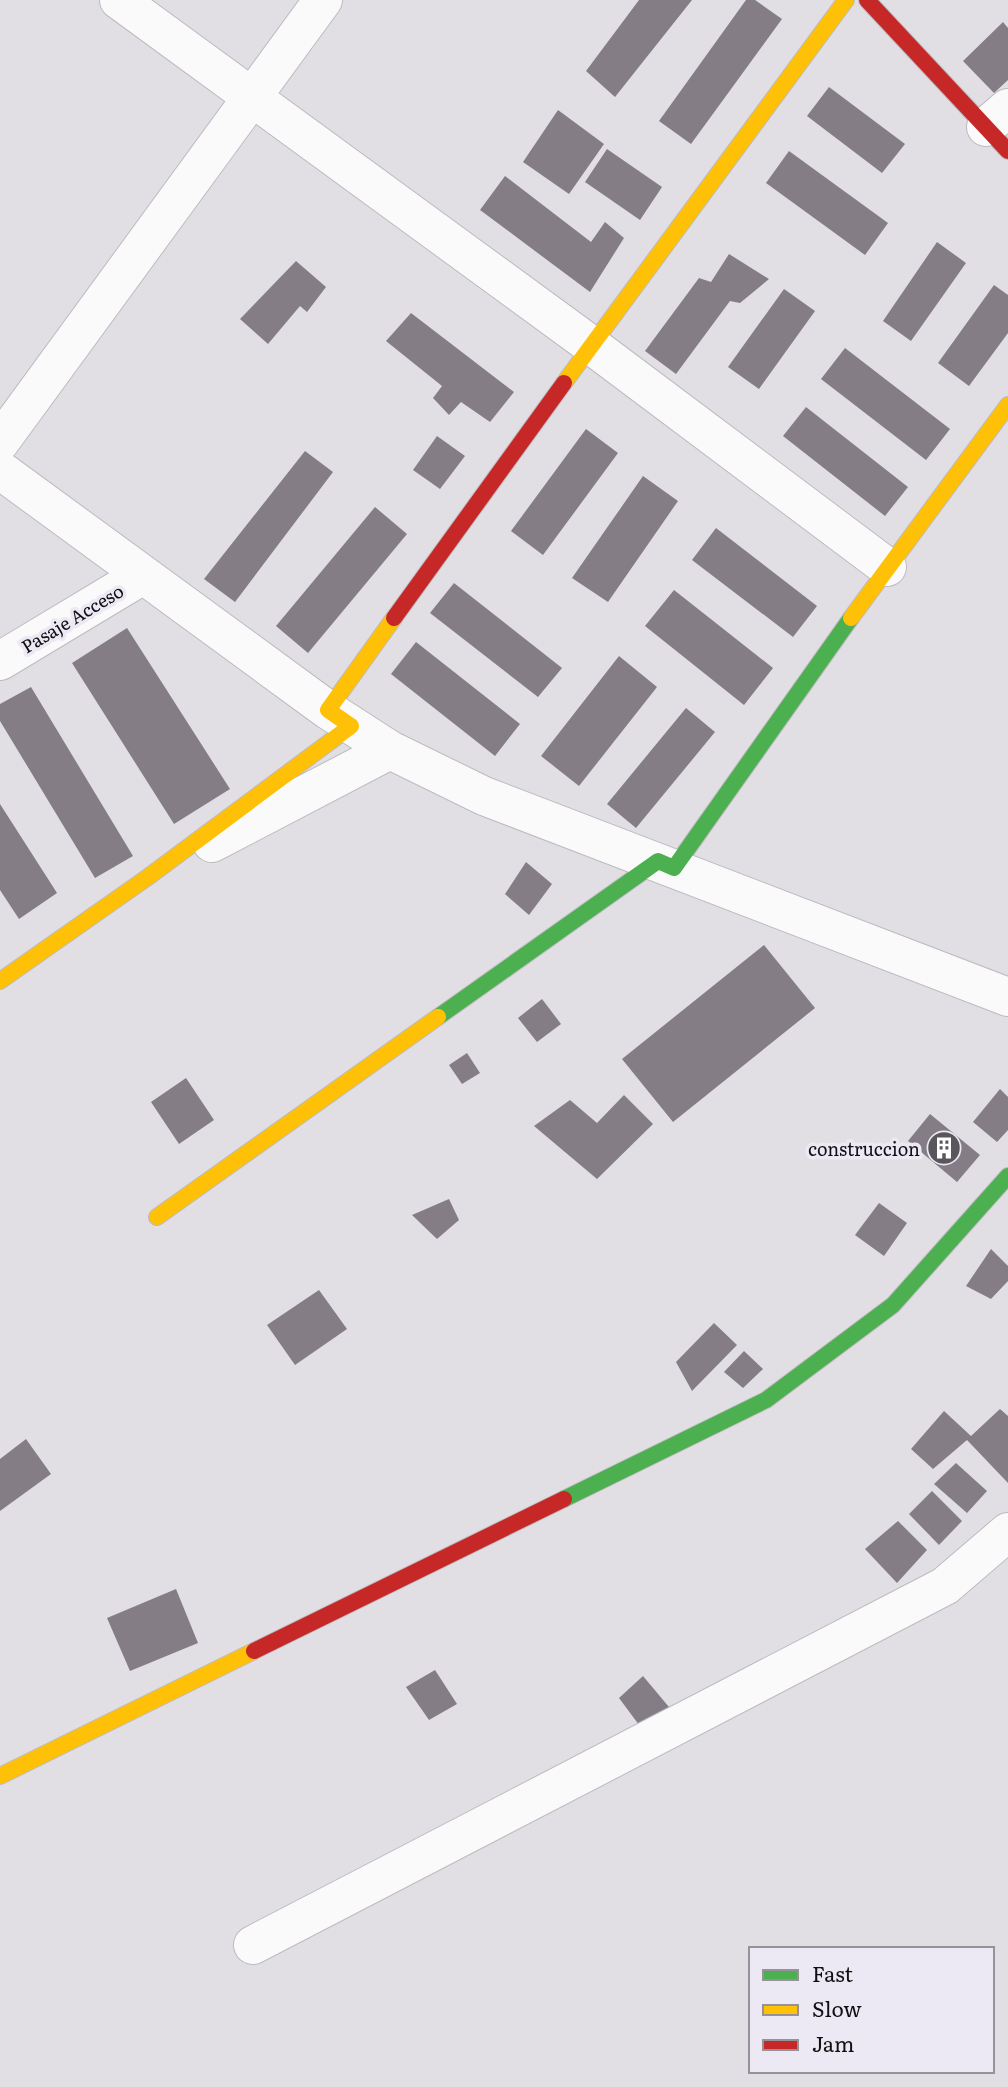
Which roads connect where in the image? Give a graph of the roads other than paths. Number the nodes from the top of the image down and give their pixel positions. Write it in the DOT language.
graph roads {
  1 [pos="119,0"];
  2 [pos="323,0"];
  3 [pos="846,0"];
  4 [pos="867,0"];
  5 [pos="253,97"];
  6 [pos="1001,129"];
  7 [pos="592,345"];
  8 [pos="1008,405"];
  9 [pos="0,442"];
  10 [pos="0,470"];
  11 [pos="887,567"];
  12 [pos="143,575"];
  13 [pos="0,661"];
  14 [pos="339,718"];
  15 [pos="390,750"];
  16 [pos="666,864"];
  17 [pos="148,877"];
  18 [pos="0,981"];
  19 [pos="1008,996"];
  20 [pos="1008,1176"];
  21 [pos="157,1217"];
  22 [pos="1008,1531"];
  23 [pos="0,1776"];
  24 [pos="253,1945"];
  1 -- 5 [label="street"];
  2 -- 5 [label="street"];
  3 -- 7 [label="street"];
  4 -- 6 [label="street"];
  5 -- 7 [label="street"];
  5 -- 9 [label="street"];
  7 -- 11 [label="street"];
  7 -- 14 [label="street"];
  8 -- 11 [label="street"];
  10 -- 12 [label="street"];
  11 -- 16 [label="street"];
  12 -- 13 [label="street, Pasaje Acceso"];
  12 -- 14 [label="street"];
  14 -- 15 [label="street"];
  14 -- 17 [label="street"];
  15 -- 16 [label="street"];
  15 -- 17 [label="street"];
  16 -- 19 [label="street"];
  16 -- 21 [label="street"];
  17 -- 18 [label="street"];
  20 -- 23 [label="street"];
  22 -- 24 [label="street"];
}
